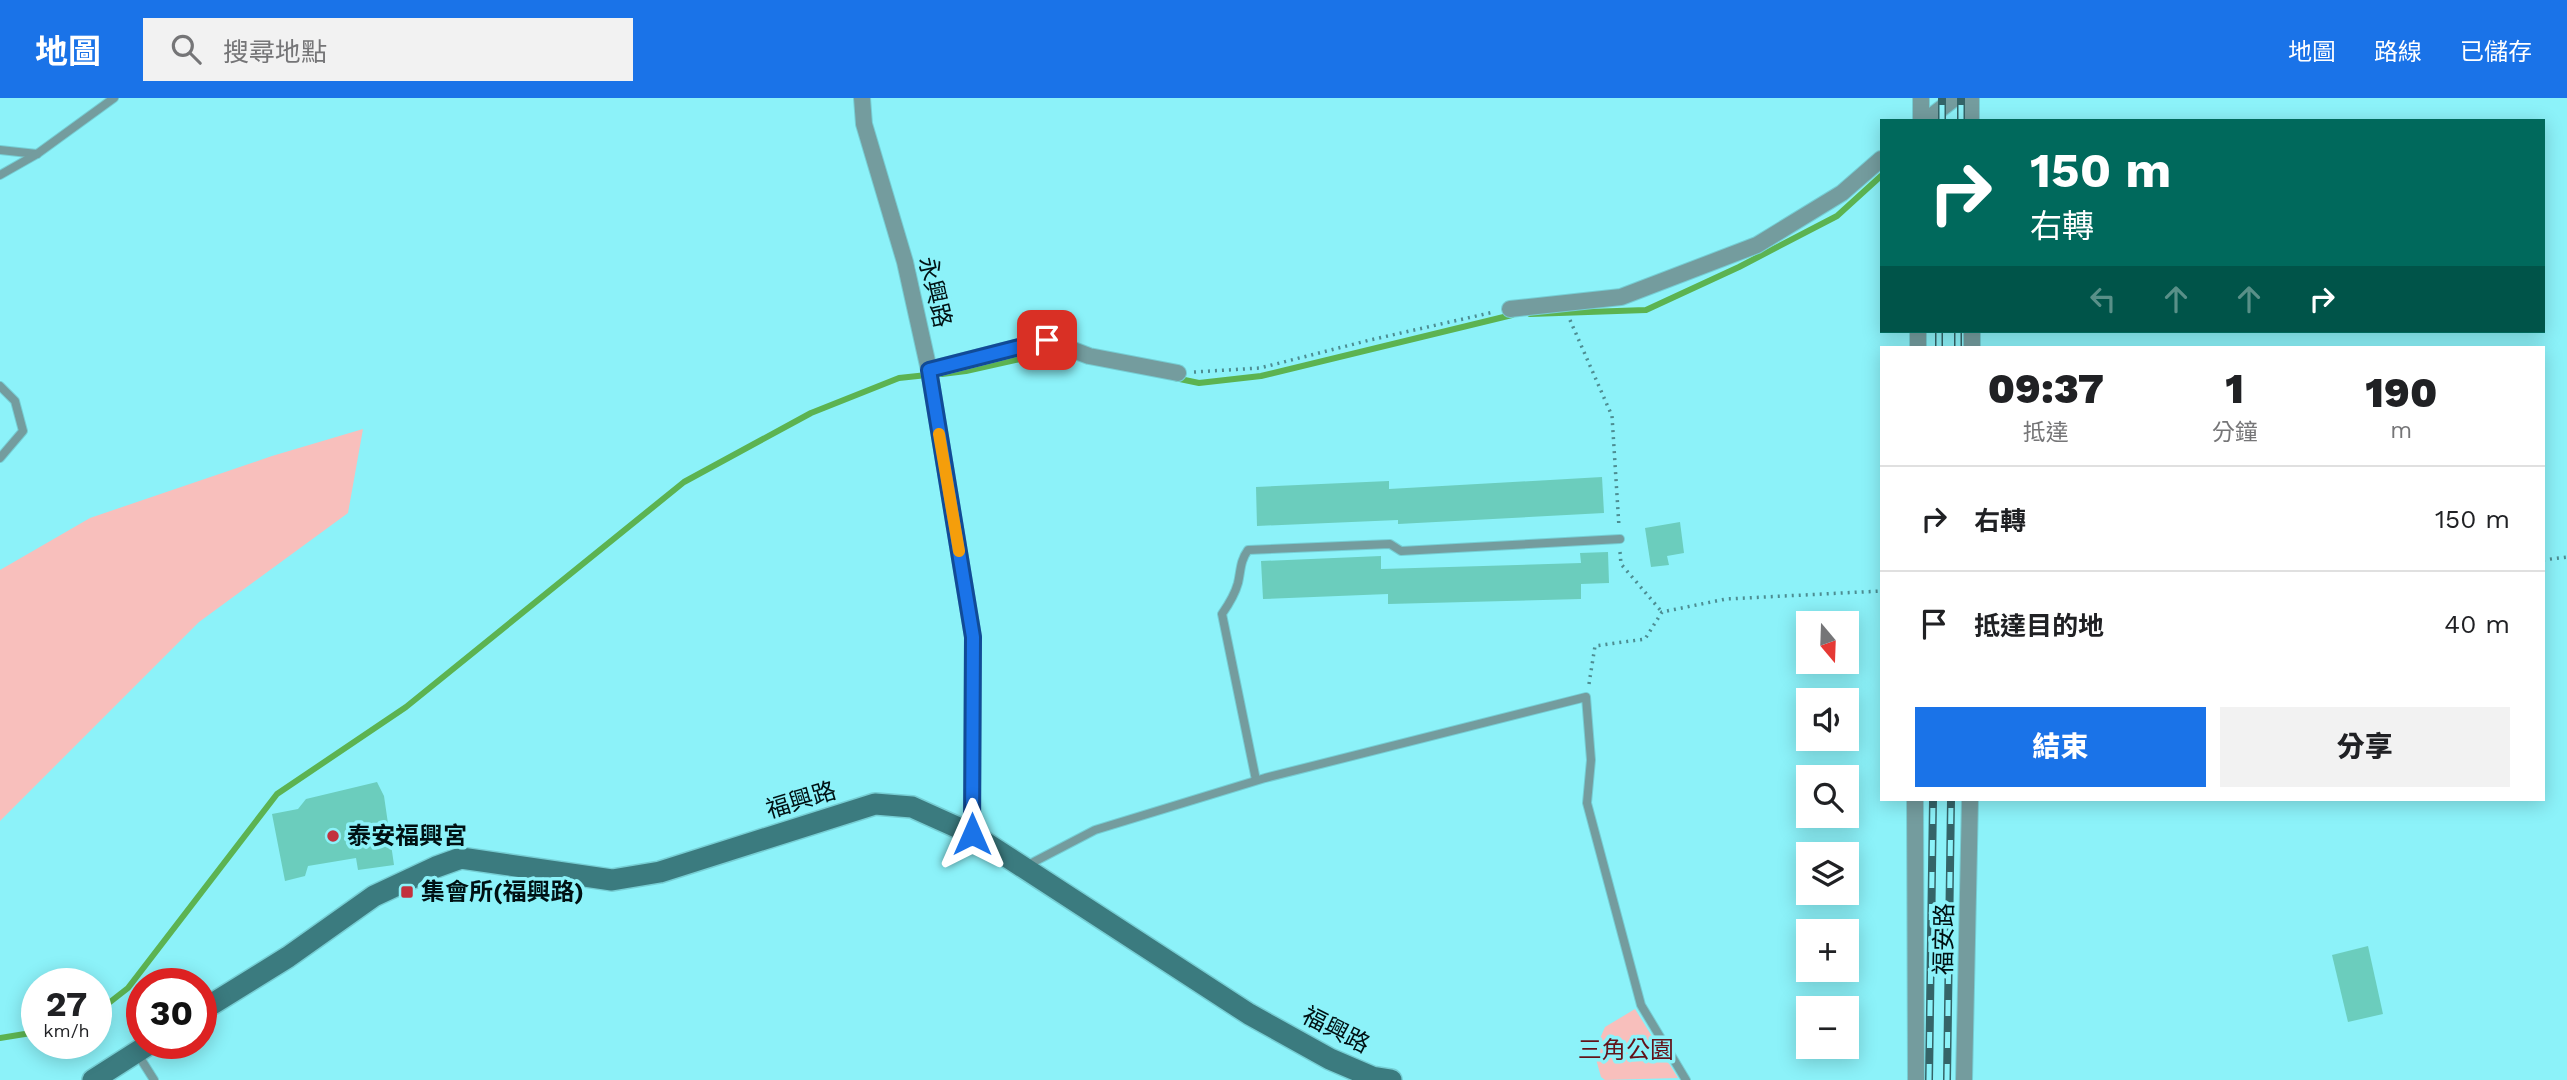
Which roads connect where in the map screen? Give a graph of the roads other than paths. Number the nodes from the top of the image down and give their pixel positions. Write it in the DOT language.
graph roads {
  1 [pos="114,98"];
  2 [pos="862,98"];
  3 [pos="1921,98"];
  4 [pos="1955,98"];
  5 [pos="1971,98"];
  6 [pos="1923,119"];
  7 [pos="1926,119"];
  8 [pos="1971,119"];
  9 [pos="0,150"];
  10 [pos="37,154"];
  11 [pos="1880,160"];
  12 [pos="0,176"];
  13 [pos="1510,309"];
  14 [pos="929,370"];
  15 [pos="1178,373"];
  16 [pos="0,386"];
  17 [pos="0,458"];
  18 [pos="1619,539"];
  19 [pos="1256,780"];
  20 [pos="1915,801"];
  21 [pos="1970,801"];
  22 [pos="972,834"];
  23 [pos="1023,867"];
  24 [pos="217,1002"];
  25 [pos="126,1059"];
  26 [pos="148,1059"];
  27 [pos="93,1080"];
  28 [pos="154,1080"];
  29 [pos="1391,1080"];
  30 [pos="1686,1080"];
  31 [pos="1916,1080"];
  32 [pos="1964,1080"];
  1 -- 10 [label="lane"];
  2 -- 14 [label="street, 永興路"];
  3 -- 6 [label="street"];
  4 -- 7 [label="street"];
  5 -- 8 [label="street"];
  9 -- 10 [label="lane"];
  10 -- 12 [label="lane"];
  11 -- 13 [label="street"];
  14 -- 15 [label="street"];
  14 -- 22 [label="street, 永興路"];
  16 -- 17 [label="lane"];
  18 -- 19 [label="lane"];
  19 -- 23 [label="lane"];
  19 -- 30 [label="lane"];
  20 -- 31 [label="street, 福安路"];
  21 -- 32 [label="street, 福安路"];
  22 -- 23 [label="street, 福興路"];
  22 -- 24 [label="street, 福興路"];
  23 -- 29 [label="street, 福興路"];
  25 -- 27 [label="street"];
  26 -- 28 [label="lane"];
}
